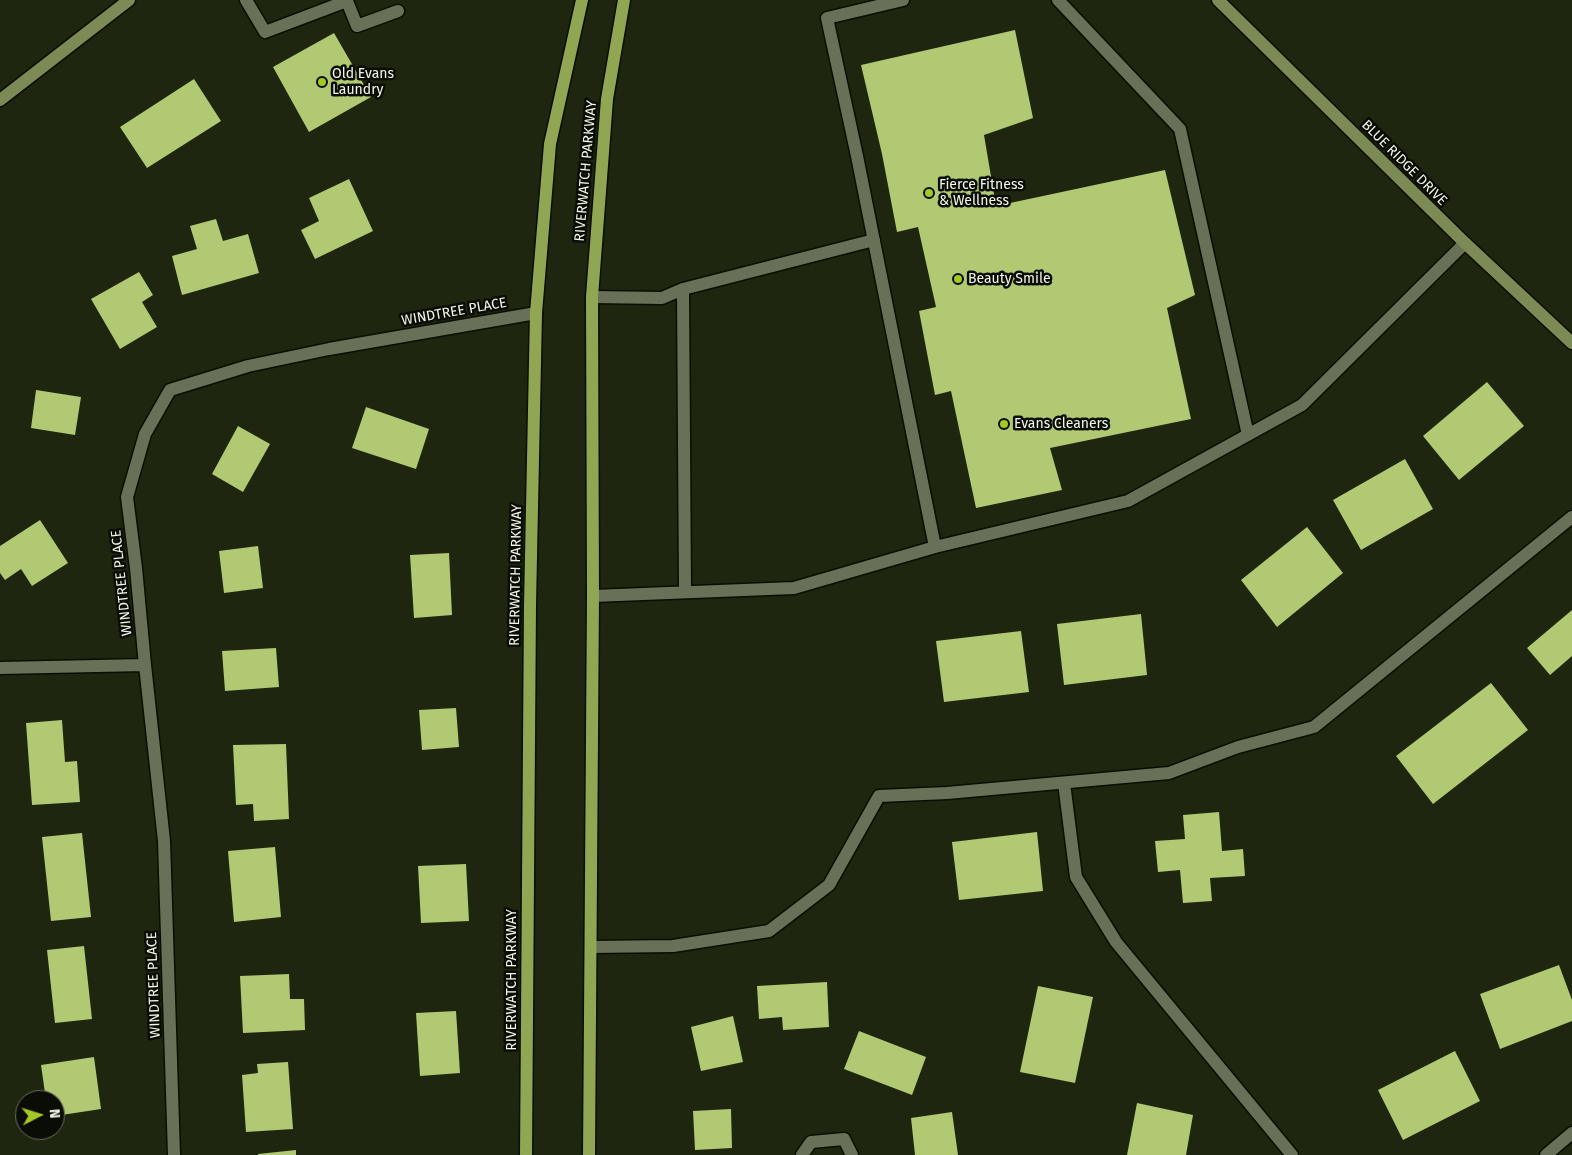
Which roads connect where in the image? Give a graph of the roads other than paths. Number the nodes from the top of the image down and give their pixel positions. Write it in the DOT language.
graph roads {
  1 [pos="128,0"];
  2 [pos="246,0"];
  3 [pos="347,0"];
  4 [pos="582,0"];
  5 [pos="624,0"];
  6 [pos="903,0"];
  7 [pos="1058,0"];
  8 [pos="1218,0"];
  9 [pos="398,11"];
  10 [pos="0,100"];
  11 [pos="874,240"];
  12 [pos="1465,243"];
  13 [pos="683,289"];
  14 [pos="592,297"];
  15 [pos="536,313"];
  16 [pos="1572,343"];
  17 [pos="1248,435"];
  18 [pos="1572,517"];
  19 [pos="935,547"];
  20 [pos="685,592"];
  21 [pos="592,596"];
  22 [pos="145,665"];
  23 [pos="0,668"];
  24 [pos="1064,783"];
  25 [pos="590,947"];
  26 [pos="1572,1133"];
  27 [pos="174,1155"];
  28 [pos="526,1155"];
  29 [pos="589,1155"];
  30 [pos="802,1155"];
  31 [pos="852,1155"];
  32 [pos="1292,1155"];
  33 [pos="1546,1155"];
  1 -- 10 [label="street"];
  2 -- 3 [label="street"];
  3 -- 9 [label="street"];
  4 -- 15 [label="main road, RIVERWATCH PARKWAY"];
  5 -- 14 [label="main road, RIVERWATCH PARKWAY"];
  6 -- 11 [label="street"];
  7 -- 17 [label="street"];
  8 -- 12 [label="street, BLUE RIDGE DRIVE"];
  11 -- 13 [label="street"];
  11 -- 19 [label="street"];
  12 -- 16 [label="street, BLUE RIDGE DRIVE"];
  12 -- 17 [label="street"];
  13 -- 14 [label="street"];
  13 -- 20 [label="street"];
  14 -- 21 [label="main road, RIVERWATCH PARKWAY"];
  15 -- 22 [label="street, WINDTREE PLACE"];
  15 -- 28 [label="main road, RIVERWATCH PARKWAY"];
  17 -- 19 [label="street"];
  18 -- 24 [label="street"];
  19 -- 20 [label="street"];
  20 -- 21 [label="street"];
  21 -- 25 [label="main road, RIVERWATCH PARKWAY"];
  22 -- 23 [label="street"];
  22 -- 27 [label="street, WINDTREE PLACE"];
  24 -- 25 [label="street"];
  24 -- 32 [label="street"];
  25 -- 29 [label="main road, RIVERWATCH PARKWAY"];
  26 -- 33 [label="street"];
  30 -- 31 [label="street"];
}
